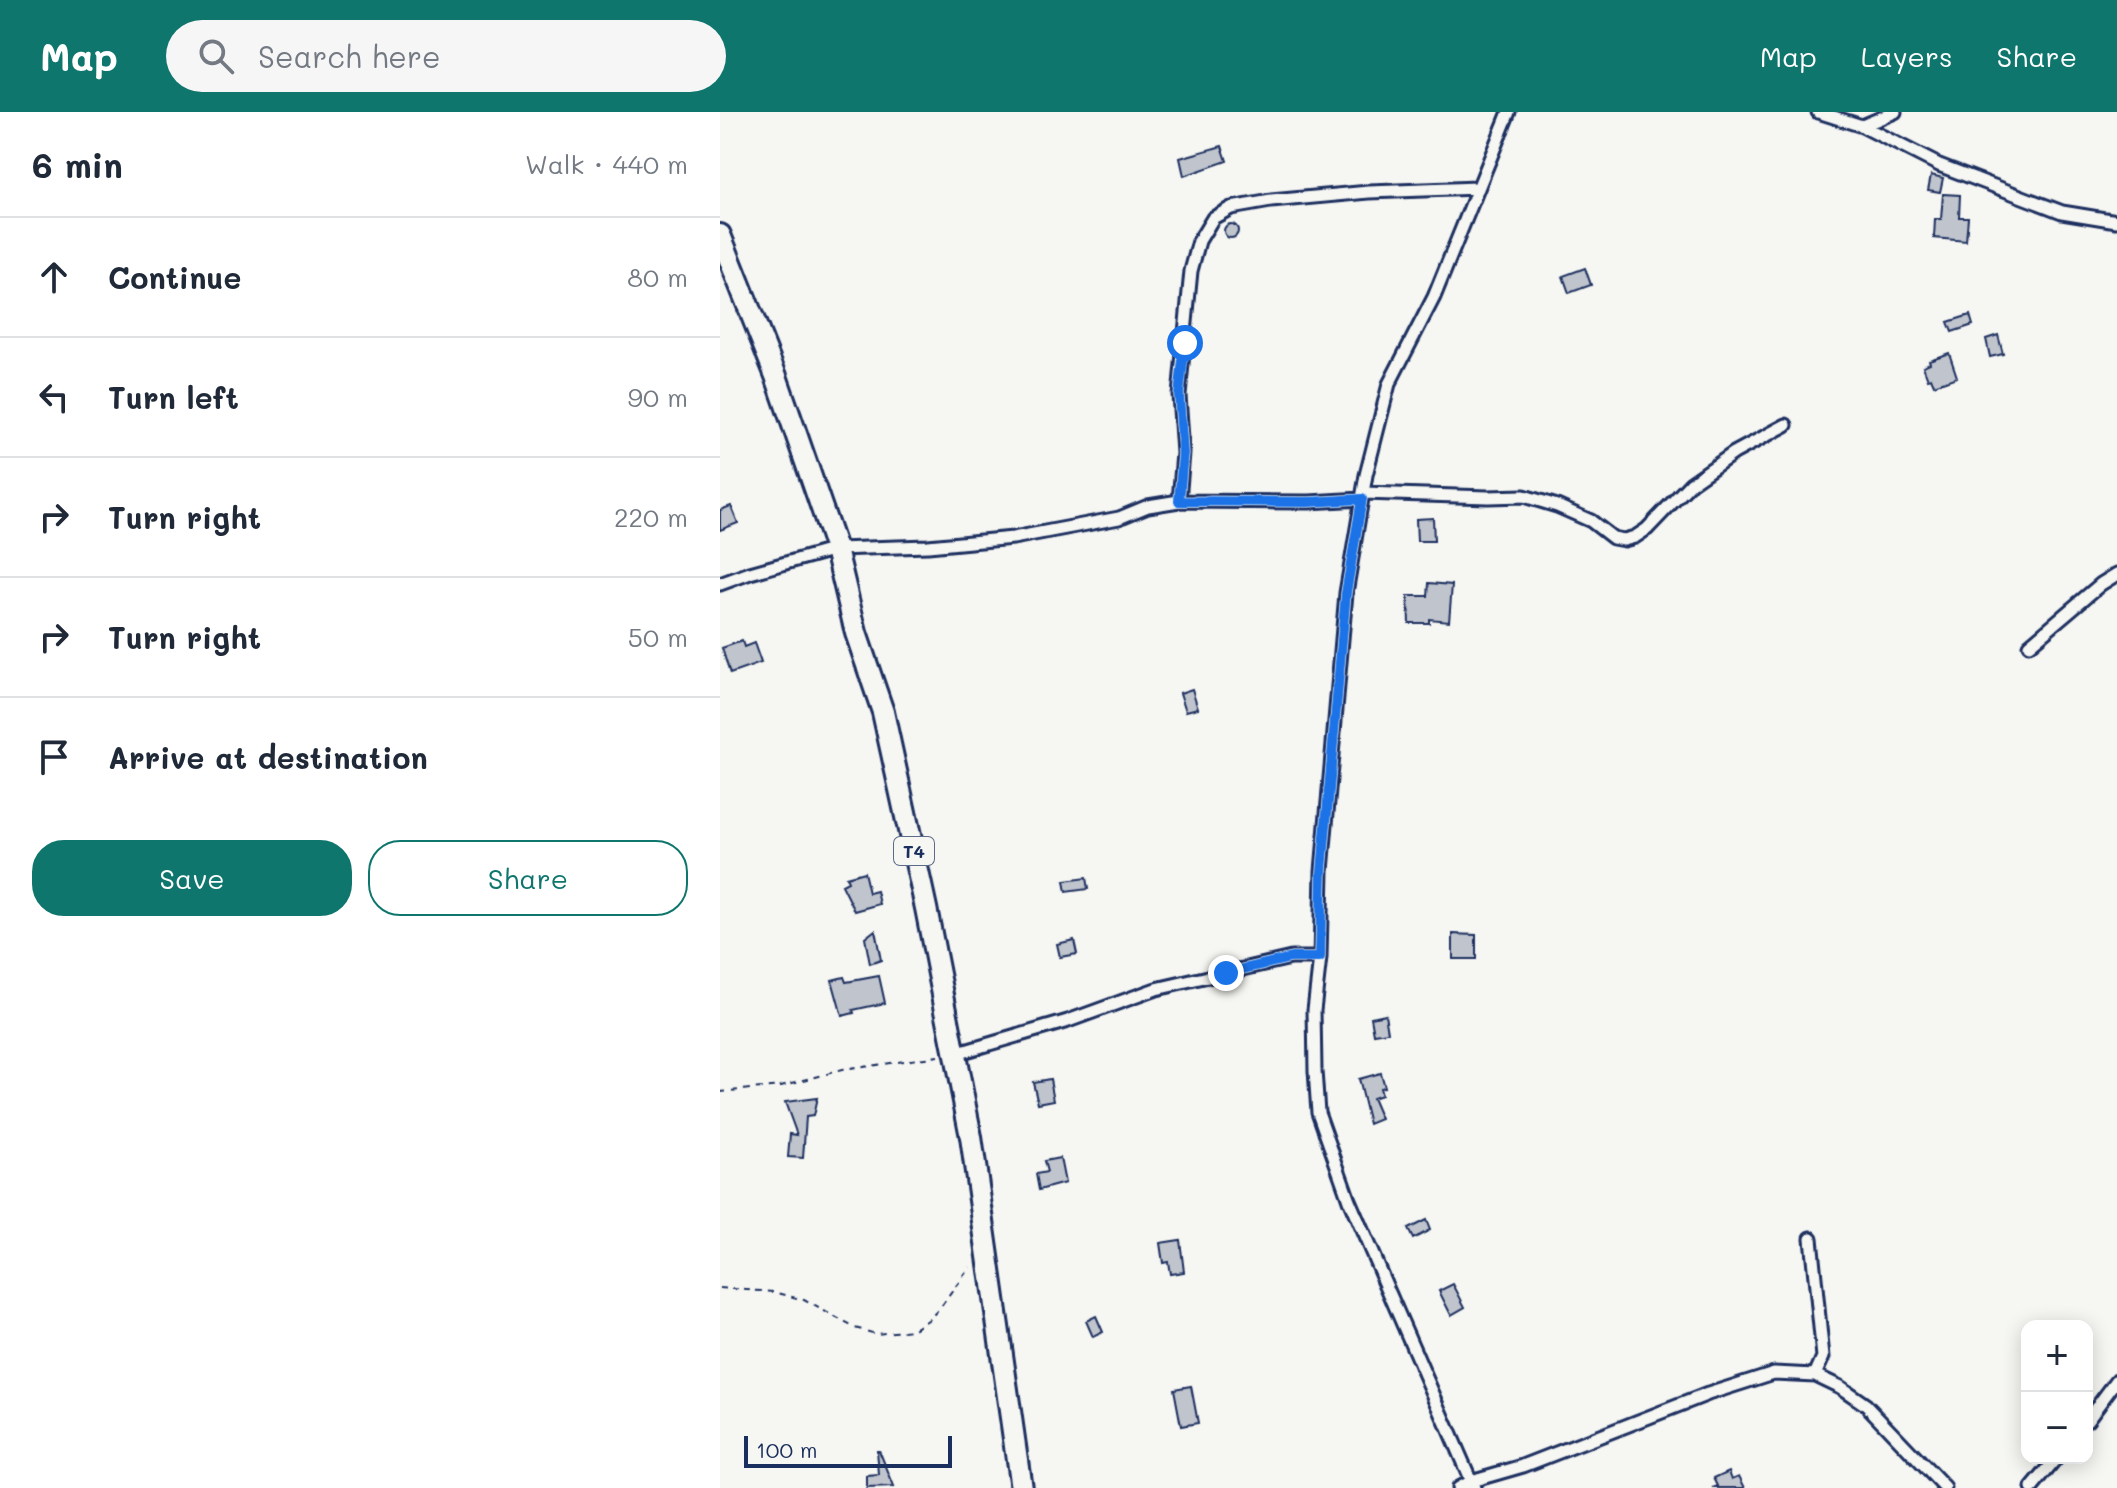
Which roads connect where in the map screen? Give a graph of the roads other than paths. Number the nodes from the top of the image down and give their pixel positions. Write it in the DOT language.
graph roads {
  1 [pos="1509,112"];
  2 [pos="1818,112"];
  3 [pos="1895,112"];
  4 [pos="1862,126"];
  5 [pos="1478,188"];
  6 [pos="2117,221"];
  7 [pos="720,235"];
  8 [pos="1786,425"];
  9 [pos="1362,496"];
  10 [pos="1179,501"];
  11 [pos="836,549"];
  12 [pos="2117,574"];
  13 [pos="720,584"];
  14 [pos="2029,645"];
  15 [pos="1320,958"];
  16 [pos="955,1054"];
  17 [pos="1811,1238"];
  18 [pos="1815,1375"];
  19 [pos="2117,1380"];
  20 [pos="2093,1412"];
  21 [pos="2052,1464"];
  22 [pos="1473,1485"];
  23 [pos="1021,1488"];
  24 [pos="1458,1488"];
  25 [pos="1945,1488"];
  26 [pos="2032,1488"];
  1 -- 5 [label="street"];
  2 -- 4 [label="street"];
  3 -- 4 [label="street"];
  4 -- 6 [label="street"];
  5 -- 9 [label="street"];
  5 -- 10 [label="street"];
  7 -- 11 [label="highway, T4"];
  8 -- 9 [label="street"];
  9 -- 10 [label="street"];
  9 -- 15 [label="street"];
  10 -- 11 [label="street"];
  11 -- 13 [label="street"];
  11 -- 16 [label="highway, T4"];
  12 -- 14 [label="street"];
  15 -- 16 [label="street"];
  15 -- 22 [label="street"];
  16 -- 23 [label="highway, T4"];
  17 -- 18 [label="street"];
  18 -- 22 [label="street"];
  18 -- 25 [label="street"];
  19 -- 20 [label="street"];
  21 -- 26 [label="street"];
  22 -- 24 [label="street"];
}
